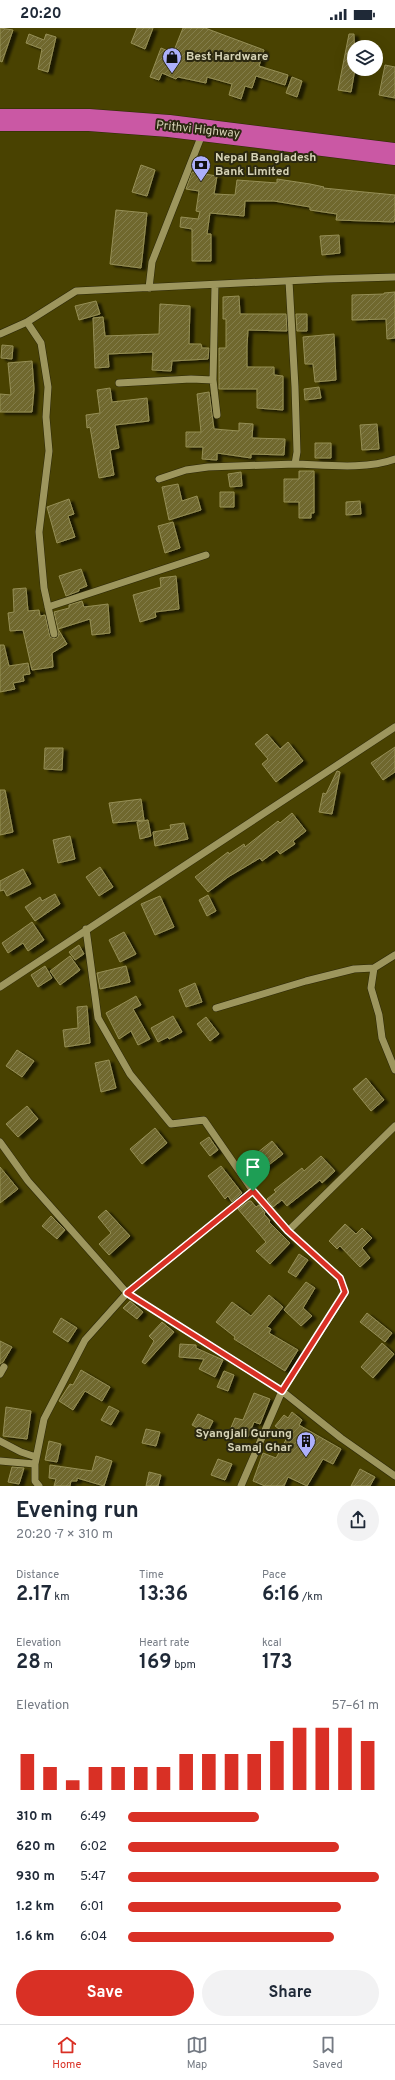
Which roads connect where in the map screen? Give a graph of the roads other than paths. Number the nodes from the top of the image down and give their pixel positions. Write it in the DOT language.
graph roads {
  1 [pos="0,120"];
  2 [pos="204,130"];
  3 [pos="395,154"];
  4 [pos="395,277"];
  5 [pos="289,281"];
  6 [pos="215,285"];
  7 [pos="149,288"];
  8 [pos="27,322"];
  9 [pos="0,334"];
  10 [pos="213,380"];
  11 [pos="118,383"];
  12 [pos="217,415"];
  13 [pos="395,459"];
  14 [pos="295,464"];
  15 [pos="159,479"];
  16 [pos="206,555"];
  17 [pos="48,607"];
  18 [pos="54,634"];
  19 [pos="395,727"];
  20 [pos="86,929"];
  21 [pos="395,955"];
  22 [pos="374,968"];
  23 [pos="0,987"];
  24 [pos="216,1008"];
  25 [pos="395,1070"];
  26 [pos="395,1126"];
  27 [pos="0,1142"];
  28 [pos="253,1191"];
  29 [pos="288,1231"];
  30 [pos="127,1293"];
  31 [pos="4,1366"];
  32 [pos="0,1374"];
  33 [pos="282,1391"];
  34 [pos="0,1441"];
  35 [pos="0,1461"];
  36 [pos="35,1461"];
  37 [pos="395,1476"];
  38 [pos="39,1486"];
  39 [pos="241,1486"];
  1 -- 2 [label="highway, Prithvi Highway"];
  2 -- 3 [label="highway, Prithvi Highway"];
  2 -- 7 [label="street"];
  4 -- 5 [label="street"];
  5 -- 6 [label="street"];
  5 -- 14 [label="street"];
  6 -- 7 [label="street"];
  6 -- 10 [label="street"];
  7 -- 8 [label="street"];
  8 -- 9 [label="street"];
  8 -- 17 [label="street"];
  10 -- 11 [label="street"];
  10 -- 12 [label="street"];
  13 -- 14 [label="street"];
  14 -- 15 [label="street"];
  16 -- 17 [label="street"];
  17 -- 18 [label="street"];
  19 -- 20 [label="street"];
  20 -- 23 [label="street"];
  20 -- 28 [label="street"];
  21 -- 22 [label="street"];
  22 -- 24 [label="street"];
  22 -- 25 [label="street"];
  26 -- 29 [label="street"];
  27 -- 30 [label="street"];
  28 -- 29 [label="street"];
  28 -- 30 [label="street"];
  29 -- 33 [label="street"];
  30 -- 33 [label="street"];
  30 -- 36 [label="street"];
  31 -- 32 [label="street"];
  33 -- 37 [label="street"];
  33 -- 39 [label="street"];
  34 -- 36 [label="street"];
  35 -- 36 [label="street"];
  36 -- 38 [label="street"];
}
